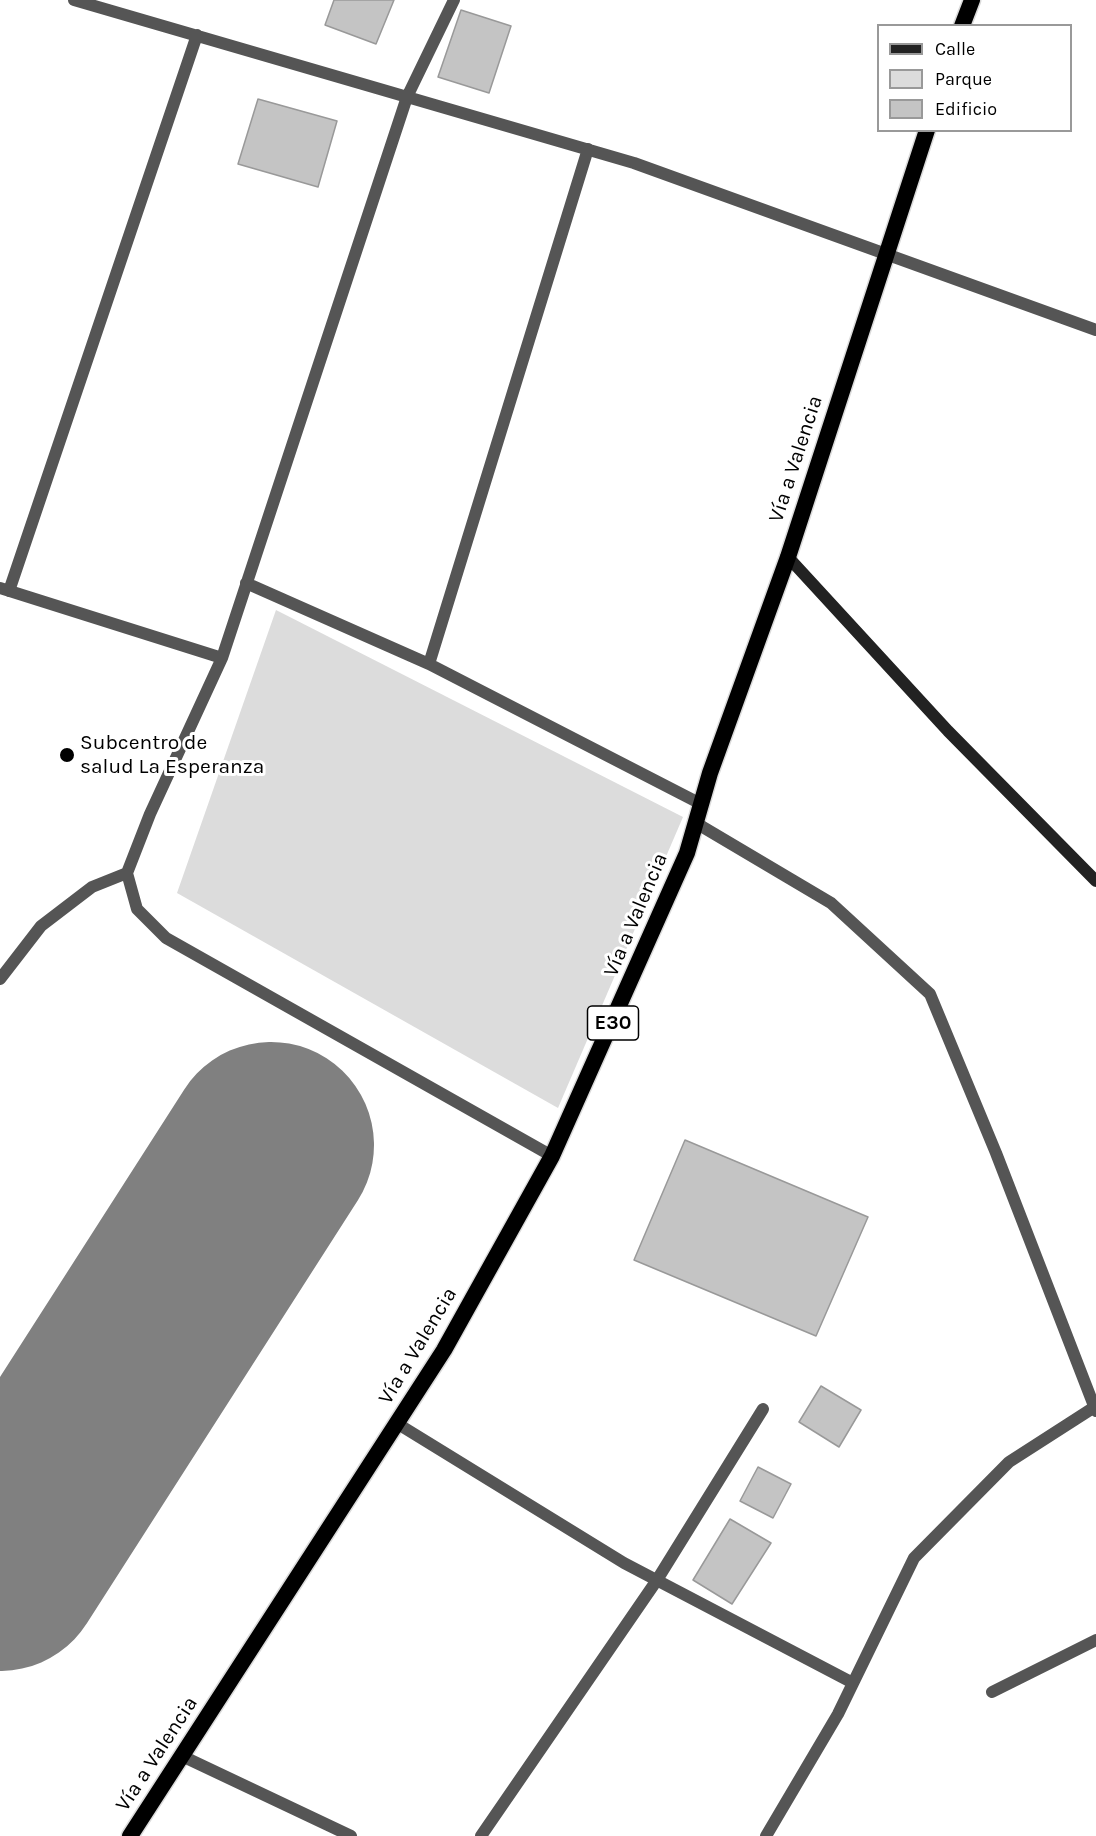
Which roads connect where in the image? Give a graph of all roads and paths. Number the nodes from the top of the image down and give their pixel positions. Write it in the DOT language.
graph roads {
  1 [pos="74,0"];
  2 [pos="454,0"];
  3 [pos="972,0"];
  4 [pos="963,24"];
  5 [pos="197,35"];
  6 [pos="407,97"];
  7 [pos="926,132"];
  8 [pos="588,148"];
  9 [pos="887,256"];
  10 [pos="1096,330"];
  11 [pos="788,557"];
  12 [pos="246,583"];
  13 [pos="4,590"];
  14 [pos="222,658"];
  15 [pos="429,664"];
  16 [pos="701,804"];
  17 [pos="696,823"];
  18 [pos="127,873"];
  19 [pos="1096,882"];
  20 [pos="0,979"];
  21 [pos="552,1156"];
  22 [pos="1096,1408"];
  23 [pos="763,1409"];
  24 [pos="398,1424"];
  25 [pos="657,1580"];
  26 [pos="1096,1640"];
  27 [pos="853,1683"];
  28 [pos="992,1692"];
  29 [pos="182,1756"];
  30 [pos="130,1836"];
  31 [pos="351,1836"];
  32 [pos="481,1836"];
  33 [pos="766,1836"];
  1 -- 5 [label="street"];
  2 -- 6 [label="street"];
  3 -- 4 [label="highway"];
  5 -- 6 [label="street"];
  5 -- 13 [label="street"];
  6 -- 8 [label="street"];
  6 -- 12 [label="street"];
  7 -- 9 [label="highway, Vía a Valencia / E30"];
  8 -- 9 [label="street"];
  8 -- 15 [label="street"];
  9 -- 10 [label="street"];
  9 -- 11 [label="highway, Vía a Valencia / E30"];
  11 -- 16 [label="highway, Vía a Valencia / E30"];
  11 -- 19 [label="main road"];
  12 -- 14 [label="street"];
  12 -- 15 [label="street"];
  13 -- 14 [label="street"];
  14 -- 18 [label="street"];
  15 -- 16 [label="street"];
  16 -- 17 [label="highway, Vía a Valencia / E30"];
  17 -- 21 [label="highway, Vía a Valencia / E30"];
  17 -- 22 [label="street"];
  18 -- 20 [label="street"];
  18 -- 21 [label="street"];
  21 -- 24 [label="highway, Vía a Valencia / E30"];
  22 -- 27 [label="street"];
  23 -- 25 [label="street"];
  24 -- 25 [label="street"];
  24 -- 29 [label="highway, Vía a Valencia / E30"];
  25 -- 27 [label="street"];
  25 -- 32 [label="street"];
  26 -- 28 [label="street"];
  27 -- 33 [label="street"];
  29 -- 30 [label="highway, Vía a Valencia / E30"];
  29 -- 31 [label="street"];
}
